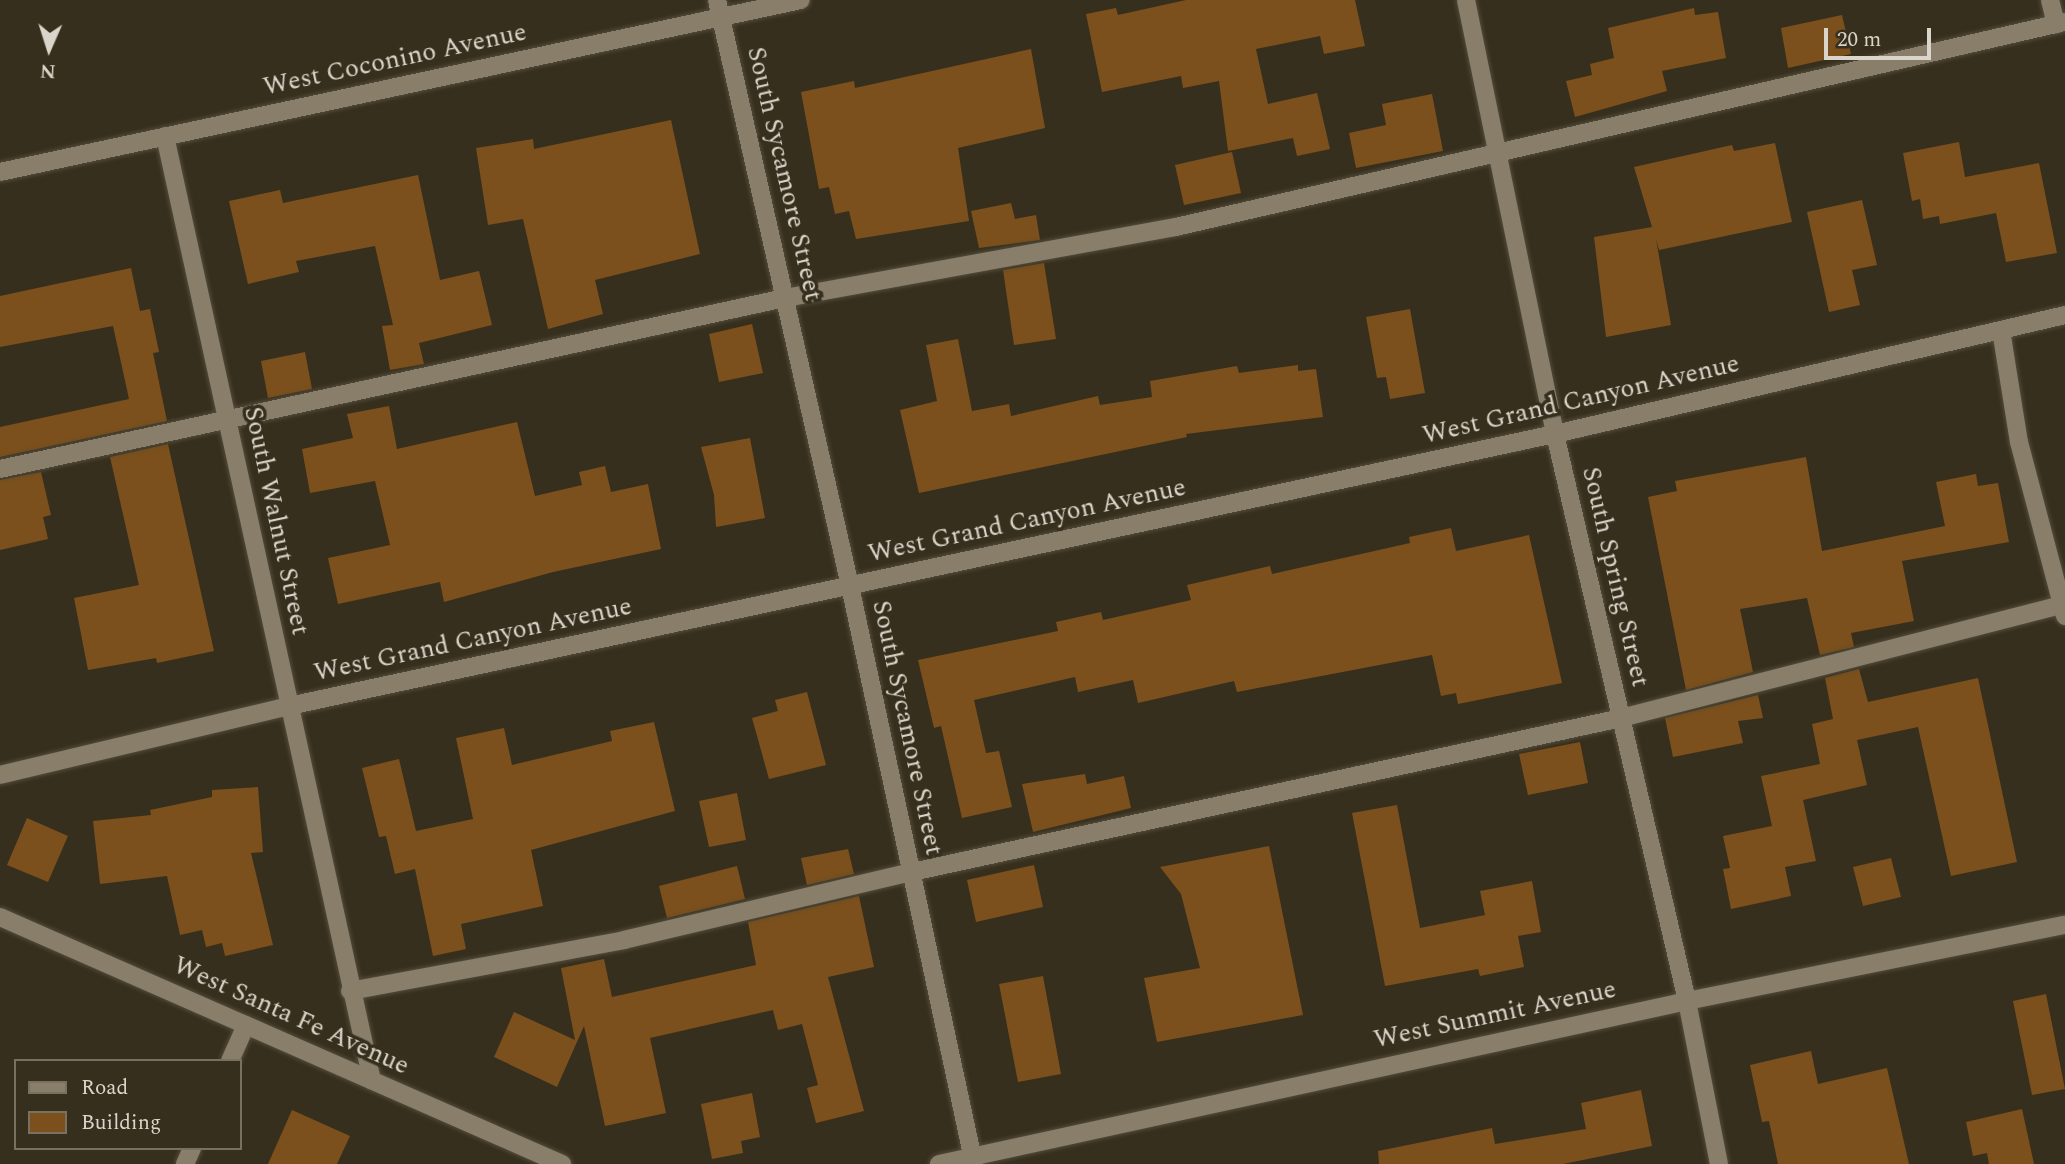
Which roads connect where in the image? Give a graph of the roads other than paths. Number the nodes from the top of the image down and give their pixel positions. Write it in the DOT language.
graph roads {
  1 [pos="801,0"];
  2 [pos="1466,0"];
  3 [pos="2050,0"];
  4 [pos="719,8"];
  5 [pos="2061,23"];
  6 [pos="165,136"];
  7 [pos="1497,151"];
  8 [pos="0,172"];
  9 [pos="785,298"];
  10 [pos="2065,316"];
  11 [pos="2001,330"];
  12 [pos="226,419"];
  13 [pos="1555,435"];
  14 [pos="0,470"];
  15 [pos="850,586"];
  16 [pos="2063,611"];
  17 [pos="289,706"];
  18 [pos="1621,718"];
  19 [pos="0,775"];
  20 [pos="912,872"];
  21 [pos="0,917"];
  22 [pos="2065,925"];
  23 [pos="350,991"];
  24 [pos="1686,1001"];
  25 [pos="246,1025"];
  26 [pos="231,1059"];
  27 [pos="372,1081"];
  28 [pos="973,1159"];
  29 [pos="562,1164"];
  30 [pos="939,1164"];
  31 [pos="1719,1164"];
  1 -- 4 [label="street, West Coconino Avenue"];
  2 -- 7 [label="street, South Spring Street"];
  3 -- 5 [label="street"];
  4 -- 6 [label="street, West Coconino Avenue"];
  4 -- 9 [label="street, South Sycamore Street"];
  5 -- 7 [label="street"];
  6 -- 8 [label="street, West Coconino Avenue"];
  6 -- 12 [label="street, South Walnut Street"];
  7 -- 9 [label="street"];
  7 -- 13 [label="street, South Spring Street"];
  9 -- 12 [label="street"];
  9 -- 15 [label="street, South Sycamore Street"];
  10 -- 11 [label="street, West Grand Canyon Avenue"];
  11 -- 13 [label="street, West Grand Canyon Avenue"];
  11 -- 16 [label="street"];
  12 -- 14 [label="street"];
  12 -- 17 [label="street, South Walnut Street"];
  13 -- 15 [label="street, West Grand Canyon Avenue"];
  13 -- 18 [label="street, South Spring Street"];
  15 -- 17 [label="street, West Grand Canyon Avenue"];
  15 -- 20 [label="street, South Sycamore Street"];
  16 -- 18 [label="street"];
  17 -- 19 [label="street, West Grand Canyon Avenue"];
  17 -- 23 [label="street, South Walnut Street"];
  18 -- 20 [label="street"];
  18 -- 24 [label="street, South Spring Street"];
  20 -- 23 [label="street"];
  20 -- 28 [label="street, South Sycamore Street"];
  21 -- 25 [label="street, West Santa Fe Avenue"];
  22 -- 24 [label="street, West Summit Avenue"];
  23 -- 27 [label="street, South Walnut Street"];
  24 -- 28 [label="street, West Summit Avenue"];
  24 -- 31 [label="street, South Spring Street"];
  25 -- 26 [label="street"];
  25 -- 27 [label="street, West Santa Fe Avenue"];
  27 -- 29 [label="street, West Santa Fe Avenue"];
  28 -- 30 [label="street, West Summit Avenue"];
}
